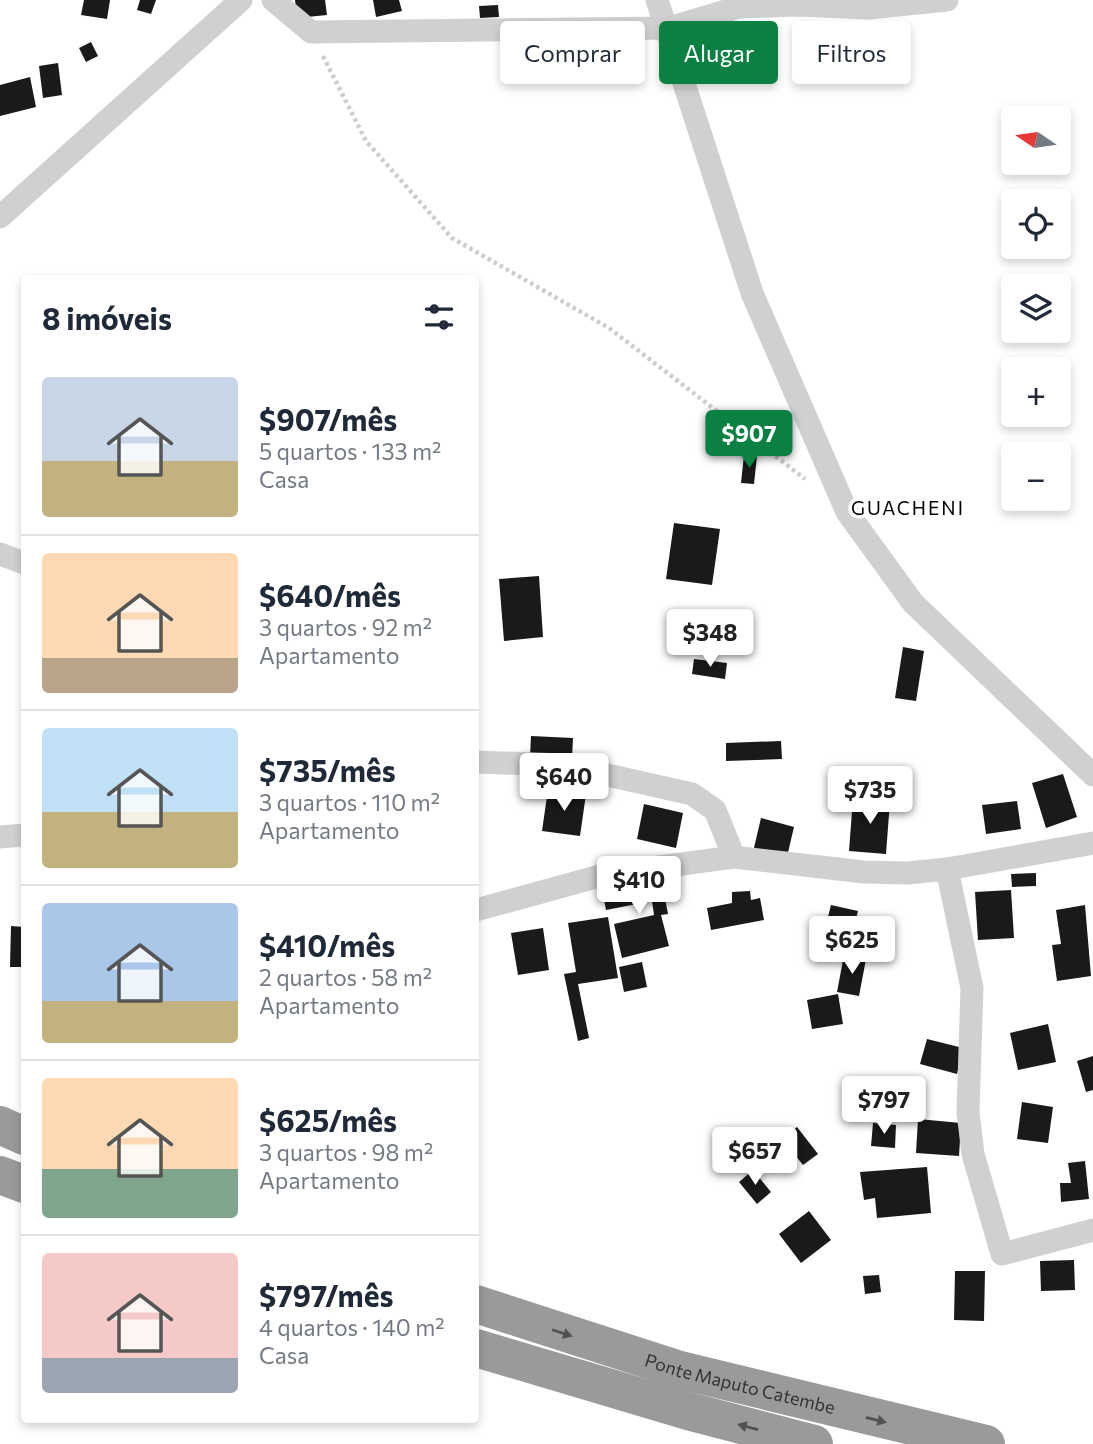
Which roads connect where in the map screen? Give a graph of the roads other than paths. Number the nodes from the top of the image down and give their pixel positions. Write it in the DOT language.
graph roads {
  1 [pos="241,0"];
  2 [pos="273,0"];
  3 [pos="657,0"];
  4 [pos="947,0"];
  5 [pos="665,21"];
  6 [pos="693,21"];
  7 [pos="659,28"];
  8 [pos="686,84"];
  9 [pos="0,217"];
  10 [pos="0,554"];
  11 [pos="21,562"];
  12 [pos="479,762"];
  13 [pos="1093,775"];
  14 [pos="21,835"];
  15 [pos="0,836"];
  16 [pos="1093,843"];
  17 [pos="734,857"];
  18 [pos="947,869"];
  19 [pos="479,909"];
  20 [pos="0,1125"];
  21 [pos="21,1135"];
  22 [pos="0,1175"];
  23 [pos="21,1183"];
  24 [pos="1093,1230"];
  25 [pos="487,1308"];
  26 [pos="480,1349"];
  27 [pos="814,1444"];
  28 [pos="986,1444"];
  1 -- 9 [label="street"];
  2 -- 7 [label="street"];
  3 -- 5 [label="street"];
  4 -- 6 [label="street"];
  8 -- 13 [label="street"];
  10 -- 11 [label="street"];
  12 -- 17 [label="street"];
  14 -- 15 [label="street"];
  16 -- 18 [label="street"];
  17 -- 18 [label="street"];
  17 -- 19 [label="street"];
  18 -- 24 [label="street"];
  20 -- 21 [label="highway"];
  22 -- 23 [label="highway"];
  25 -- 28 [label="highway, Ponte Maputo Catembe, one-way"];
  27 -- 26 [label="highway, one-way"];
}
